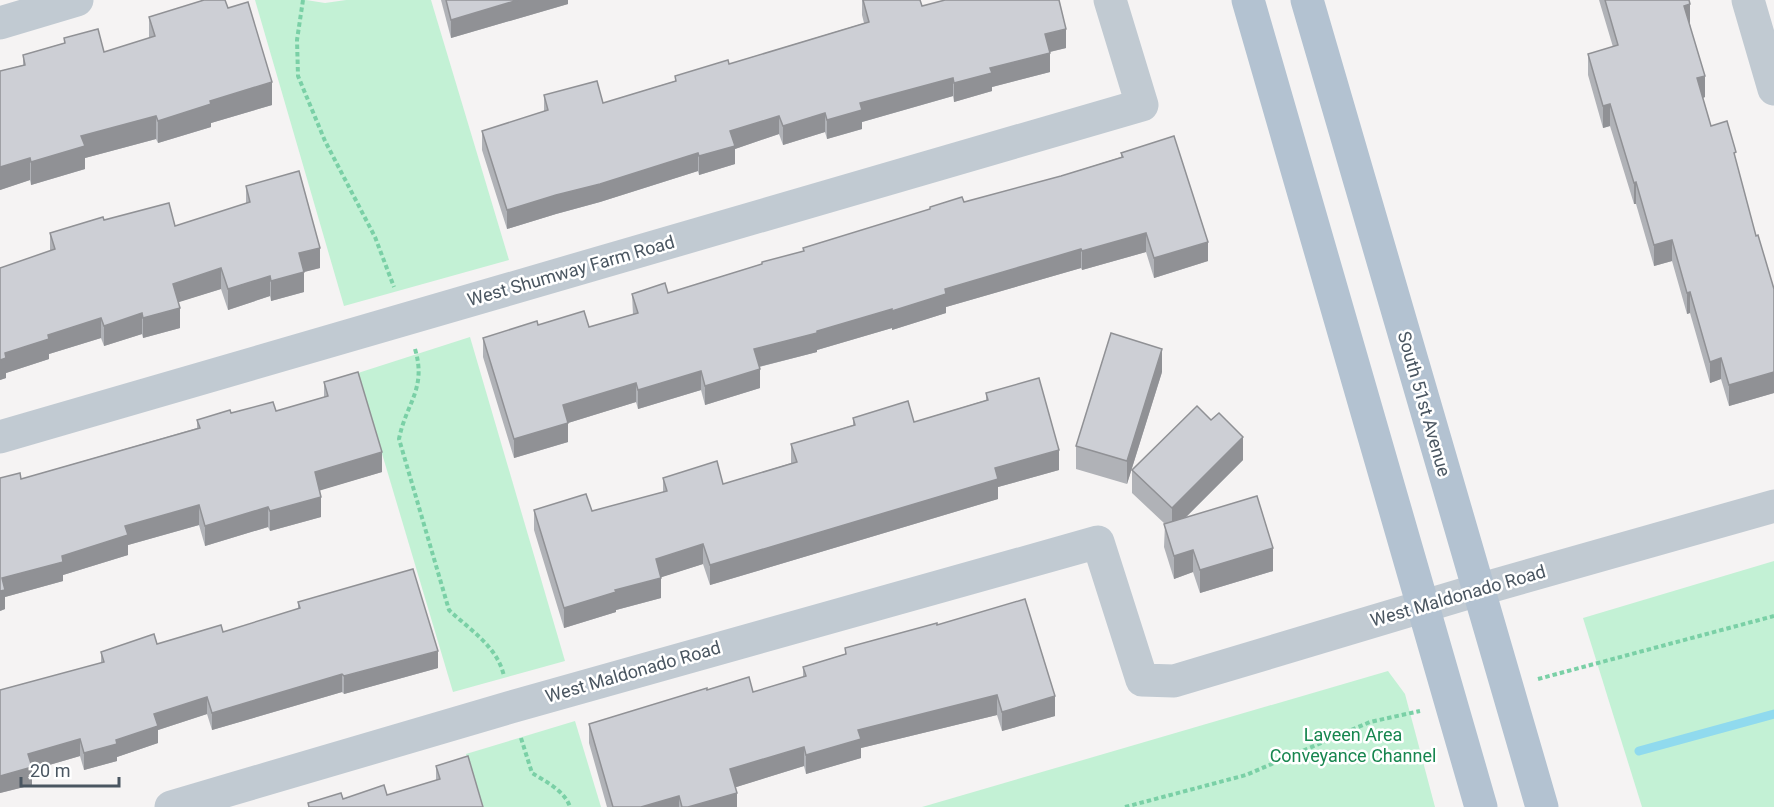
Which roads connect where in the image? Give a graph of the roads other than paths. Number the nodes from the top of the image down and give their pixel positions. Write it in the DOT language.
graph roads {
  1 [pos="77,0"];
  2 [pos="1110,0"];
  3 [pos="1248,0"];
  4 [pos="1307,0"];
  5 [pos="1748,0"];
  6 [pos="0,23"];
  7 [pos="1767,36"];
  8 [pos="1774,89"];
  9 [pos="0,437"];
  10 [pos="1774,506"];
  11 [pos="1478,590"];
  12 [pos="1424,606"];
  13 [pos="171,807"];
  14 [pos="1481,807"];
  15 [pos="1542,807"];
  1 -- 6 [label="street"];
  2 -- 9 [label="street, West Shumway Farm Road"];
  3 -- 12 [label="main road"];
  4 -- 11 [label="main road, South 51st Avenue"];
  5 -- 7 [label="street"];
  7 -- 8 [label="street"];
  10 -- 11 [label="street, West Maldonado Road"];
  11 -- 12 [label="street, West Maldonado Road"];
  11 -- 15 [label="main road, South 51st Avenue"];
  12 -- 13 [label="street, West Maldonado Road"];
  12 -- 14 [label="main road"];
}
